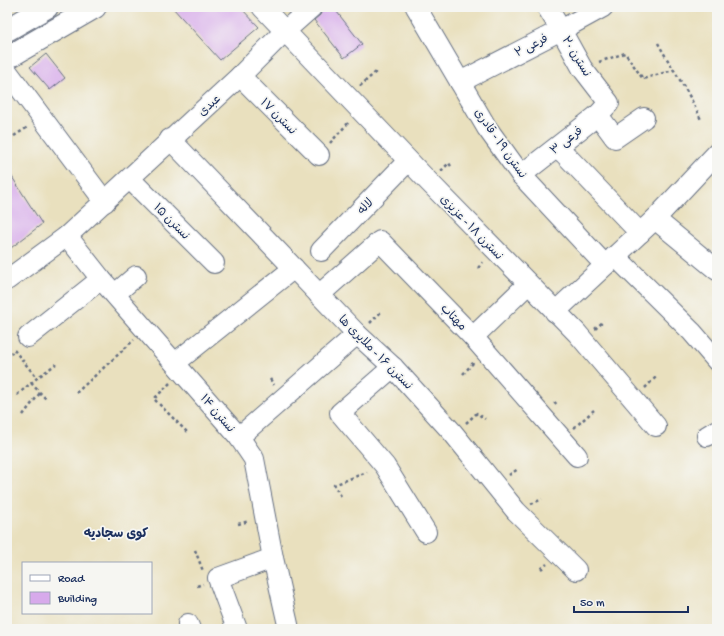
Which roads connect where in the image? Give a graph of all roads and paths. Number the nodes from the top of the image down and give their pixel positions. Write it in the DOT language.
graph roads {
  1 [pos="47,7"];
  2 [pos="94,7"];
  3 [pos="262,7"];
  4 [pos="312,7"];
  5 [pos="416,7"];
  6 [pos="547,7"];
  7 [pos="602,7"];
  8 [pos="7,30"];
  9 [pos="561,30"];
  10 [pos="285,31"];
  11 [pos="658,43"];
  12 [pos="7,58"];
  13 [pos="582,68"];
  14 [pos="673,70"];
  15 [pos="7,71"];
  16 [pos="377,71"];
  17 [pos="240,76"];
  18 [pos="460,82"];
  19 [pos="354,103"];
  20 [pos="604,109"];
  21 [pos="644,118"];
  22 [pos="701,120"];
  23 [pos="170,140"];
  24 [pos="558,147"];
  25 [pos="717,153"];
  26 [pos="319,156"];
  27 [pos="408,161"];
  28 [pos="521,175"];
  29 [pos="130,179"];
  30 [pos="105,202"];
  31 [pos="655,219"];
  32 [pos="640,233"];
  33 [pos="67,236"];
  34 [pos="322,250"];
  35 [pos="610,260"];
  36 [pos="214,263"];
  37 [pos="294,268"];
  38 [pos="717,269"];
  39 [pos="136,276"];
  40 [pos="101,279"];
  41 [pos="7,280"];
  42 [pos="528,284"];
  43 [pos="115,294"];
  44 [pos="320,295"];
  45 [pos="555,312"];
  46 [pos="146,329"];
  47 [pos="358,334"];
  48 [pos="473,337"];
  49 [pos="28,338"];
  50 [pos="7,359"];
  51 [pos="717,361"];
  52 [pos="56,364"];
  53 [pos="179,367"];
  54 [pos="393,367"];
  55 [pos="37,378"];
  56 [pos="31,383"];
  57 [pos="40,393"];
  58 [pos="76,393"];
  59 [pos="17,396"];
  60 [pos="46,399"];
  61 [pos="594,410"];
  62 [pos="23,415"];
  63 [pos="485,419"];
  64 [pos="656,426"];
  65 [pos="187,432"];
  66 [pos="453,433"];
  67 [pos="239,438"];
  68 [pos="562,439"];
  69 [pos="577,456"];
  70 [pos="385,466"];
  71 [pos="341,496"];
  72 [pos="426,532"];
  73 [pos="195,550"];
  74 [pos="273,558"];
  75 [pos="576,570"];
  76 [pos="205,576"];
  77 [pos="237,629"];
  78 [pos="289,629"];
  1 -- 8 [label="main road"];
  2 -- 12 [label="main road"];
  3 -- 10 [label="street, نسترن ۱۸ - عزیزی"];
  4 -- 10 [label="street, عبدی"];
  5 -- 18 [label="street, نسترن ۱۹ - قادری"];
  6 -- 9 [label="street, نسترن ۲۰"];
  7 -- 9 [label="street, فرعی ۲"];
  9 -- 13 [label="street, نسترن ۲۰"];
  9 -- 18 [label="street, فرعی ۲"];
  10 -- 17 [label="street, عبدی"];
  10 -- 19 [label="street, نسترن ۱۸ - عزیزی"];
  11 -- 14 [label="path"];
  13 -- 14 [label="path"];
  13 -- 20 [label="street, نسترن ۲۰"];
  14 -- 22 [label="path"];
  15 -- 30 [label="street"];
  16 -- 19 [label="path"];
  17 -- 23 [label="street, عبدی"];
  17 -- 26 [label="street, نسترن ۱۷"];
  18 -- 28 [label="street, نسترن ۱۹ - قادری"];
  19 -- 26 [label="path"];
  19 -- 27 [label="street, نسترن ۱۸ - عزیزی"];
  20 -- 21 [label="street, نسترن ۲۰"];
  20 -- 24 [label="street, فرعی ۳"];
  23 -- 29 [label="street, عبدی"];
  23 -- 37 [label="street, نسترن ۱۶ - ملایری ها"];
  24 -- 28 [label="street, فرعی ۳"];
  24 -- 32 [label="street"];
  25 -- 31 [label="street"];
  27 -- 34 [label="street, لاله"];
  27 -- 42 [label="street, نسترن ۱۸ - عزیزی"];
  28 -- 35 [label="street, نسترن ۱۹ - قادری"];
  29 -- 30 [label="street, عبدی"];
  29 -- 36 [label="street, نسترن ۱۵"];
  30 -- 33 [label="street, عبدی"];
  31 -- 32 [label="street"];
  31 -- 38 [label="street"];
  32 -- 35 [label="street"];
  33 -- 40 [label="street, نسترن ۱۴"];
  33 -- 41 [label="street, عبدی"];
  35 -- 45 [label="street"];
  35 -- 51 [label="street, نسترن ۱۹ - قادری"];
  37 -- 44 [label="street, نسترن ۱۶ - ملایری ها"];
  37 -- 53 [label="street"];
  39 -- 43 [label="street"];
  40 -- 43 [label="street, نسترن ۱۴"];
  40 -- 49 [label="street"];
  42 -- 45 [label="street, نسترن ۱۸ - عزیزی"];
  42 -- 48 [label="street"];
  43 -- 46 [label="street, نسترن ۱۴"];
  44 -- 47 [label="street, نسترن ۱۶ - ملایری ها"];
  44 -- 48 [label="street, مهتاب"];
  45 -- 64 [label="street, نسترن ۱۸ - عزیزی"];
  46 -- 53 [label="street, نسترن ۱۴"];
  46 -- 58 [label="path"];
  47 -- 54 [label="street, نسترن ۱۶ - ملایری ها"];
  47 -- 67 [label="street"];
  48 -- 68 [label="street, مهتاب"];
  50 -- 55 [label="path"];
  52 -- 55 [label="path"];
  53 -- 65 [label="path"];
  53 -- 67 [label="street, نسترن ۱۴"];
  54 -- 66 [label="street, نسترن ۱۶ - ملایری ها"];
  54 -- 70 [label="street"];
  55 -- 56 [label="path"];
  56 -- 57 [label="path"];
  56 -- 59 [label="path"];
  57 -- 60 [label="path"];
  57 -- 62 [label="path"];
  61 -- 68 [label="path"];
  63 -- 66 [label="path"];
  66 -- 75 [label="street, نسترن ۱۶ - ملایری ها"];
  67 -- 74 [label="street, نسترن ۱۴"];
  68 -- 69 [label="street, مهتاب"];
  70 -- 71 [label="path"];
  70 -- 72 [label="street"];
  73 -- 76 [label="path"];
  74 -- 77 [label="street"];
  74 -- 78 [label="street, نسترن ۱۴"];
}
